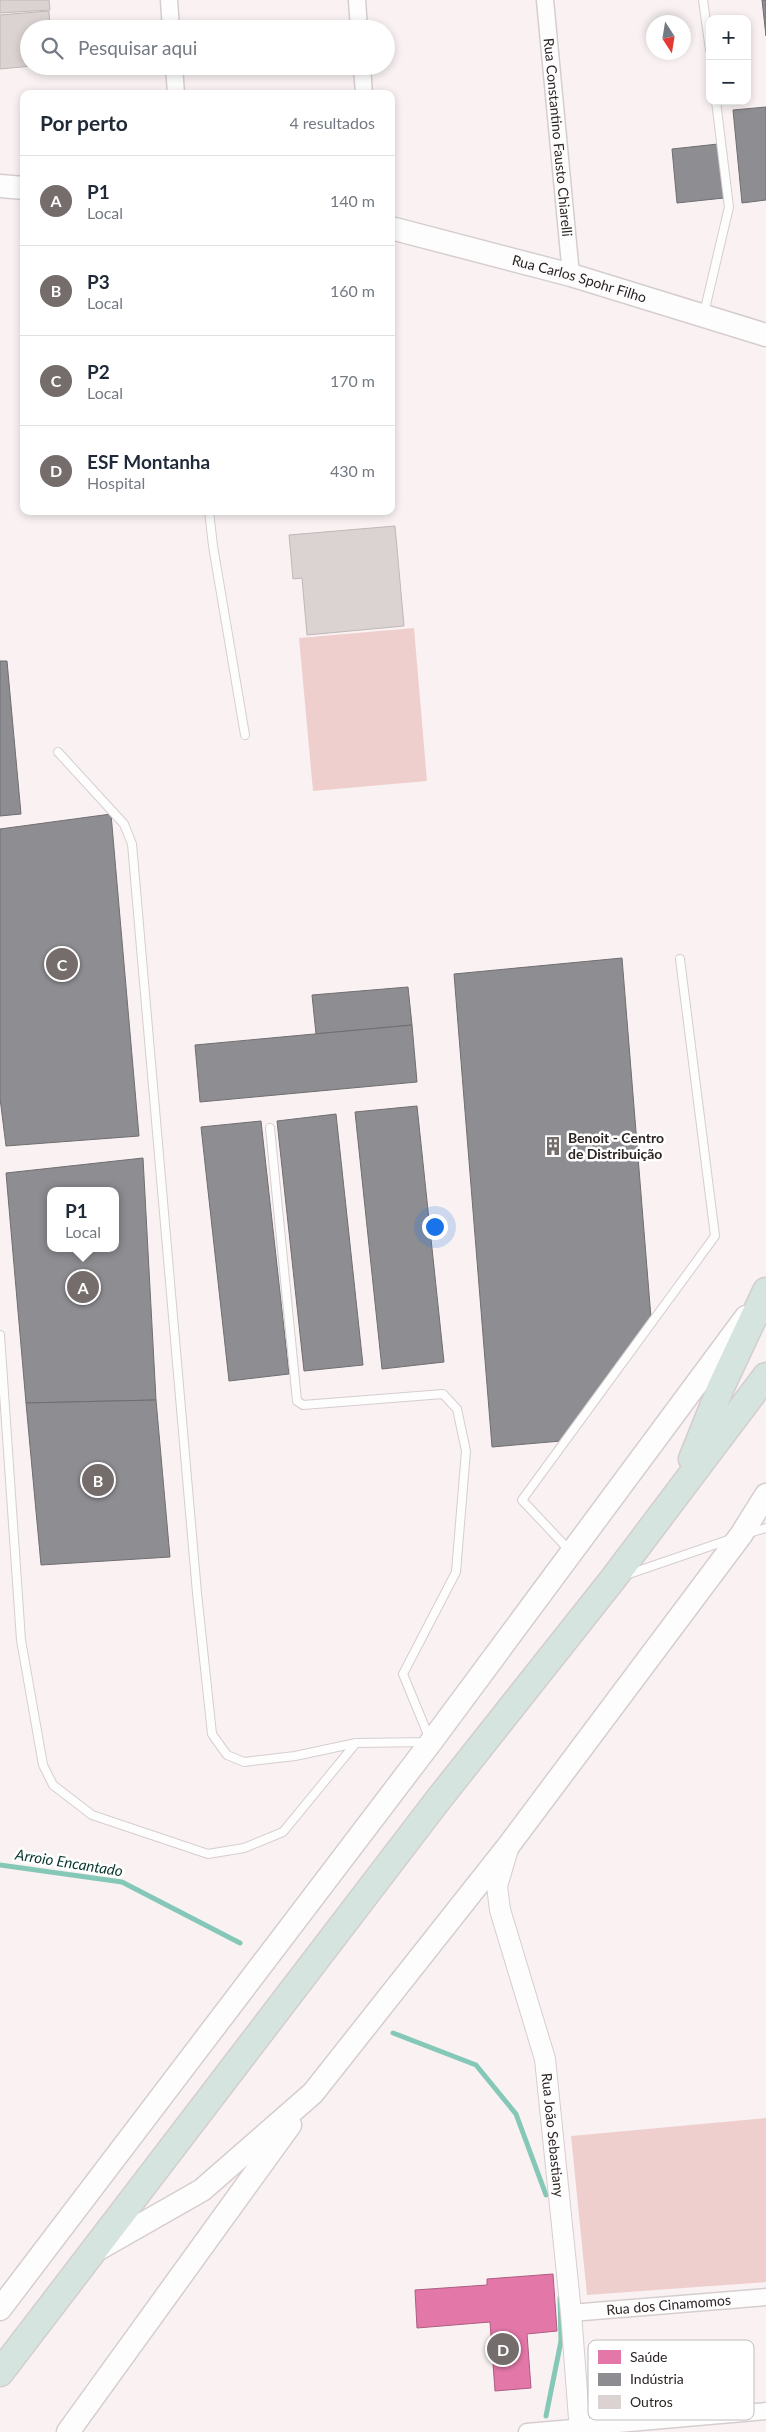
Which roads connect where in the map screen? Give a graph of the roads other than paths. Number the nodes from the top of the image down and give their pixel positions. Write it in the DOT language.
graph roads {
  1 [pos="169,0"];
  2 [pos="356,0"];
  3 [pos="545,0"];
  4 [pos="704,0"];
  5 [pos="706,17"];
  6 [pos="170,20"];
  7 [pos="358,20"];
  8 [pos="175,75"];
  9 [pos="363,75"];
  10 [pos="176,90"];
  11 [pos="364,90"];
  12 [pos="717,105"];
  13 [pos="0,186"];
  14 [pos="20,188"];
  15 [pos="395,229"];
  16 [pos="571,275"];
  17 [pos="703,315"];
  18 [pos="766,335"];
  19 [pos="210,515"];
  20 [pos="245,735"];
  21 [pos="58,752"];
  22 [pos="680,959"];
  23 [pos="270,1128"];
  24 [pos="766,1290"];
  25 [pos="0,1335"];
  26 [pos="766,1376"];
  27 [pos="679,1490"];
  28 [pos="766,1495"];
  29 [pos="766,1528"];
  30 [pos="740,1535"];
  31 [pos="572,1552"];
  32 [pos="613,1579"];
  33 [pos="431,1742"];
  34 [pos="356,1743"];
  35 [pos="509,1845"];
  36 [pos="313,2093"];
  37 [pos="94,2251"];
  38 [pos="766,2297"];
  39 [pos="0,2310"];
  40 [pos="571,2314"];
  41 [pos="0,2373"];
  42 [pos="673,2420"];
  43 [pos="580,2429"];
  44 [pos="68,2432"];
  45 [pos="527,2432"];
  1 -- 6 [label="street"];
  2 -- 7 [label="street"];
  3 -- 16 [label="street, Rua Constantino Fausto Chiarelli"];
  4 -- 5 [label="lane"];
  8 -- 10 [label="street"];
  9 -- 11 [label="street"];
  12 -- 17 [label="lane"];
  13 -- 14 [label="main road"];
  15 -- 16 [label="main road, Rua Carlos Spohr Filho"];
  16 -- 17 [label="main road, Rua Carlos Spohr Filho"];
  17 -- 18 [label="main road, Rua Carlos Spohr Filho"];
  19 -- 20 [label="lane"];
  21 -- 34 [label="lane"];
  22 -- 31 [label="lane"];
  23 -- 33 [label="lane"];
  24 -- 27 [label="highway"];
  24 -- 31 [label="main road"];
  25 -- 34 [label="lane"];
  26 -- 27 [label="highway"];
  27 -- 32 [label="highway"];
  28 -- 30 [label="main road"];
  29 -- 30 [label="lane"];
  30 -- 32 [label="lane"];
  30 -- 35 [label="main road"];
  31 -- 33 [label="main road"];
  32 -- 37 [label="highway"];
  33 -- 34 [label="lane"];
  33 -- 39 [label="main road"];
  35 -- 36 [label="main road"];
  35 -- 40 [label="street, Rua João Sebastiany"];
  36 -- 37 [label="main road"];
  36 -- 44 [label="main road"];
  37 -- 41 [label="highway"];
  38 -- 40 [label="street, Rua dos Cinamomos"];
  40 -- 43 [label="street, Rua João Sebastiany"];
  42 -- 43 [label="street"];
  43 -- 45 [label="street"];
}
